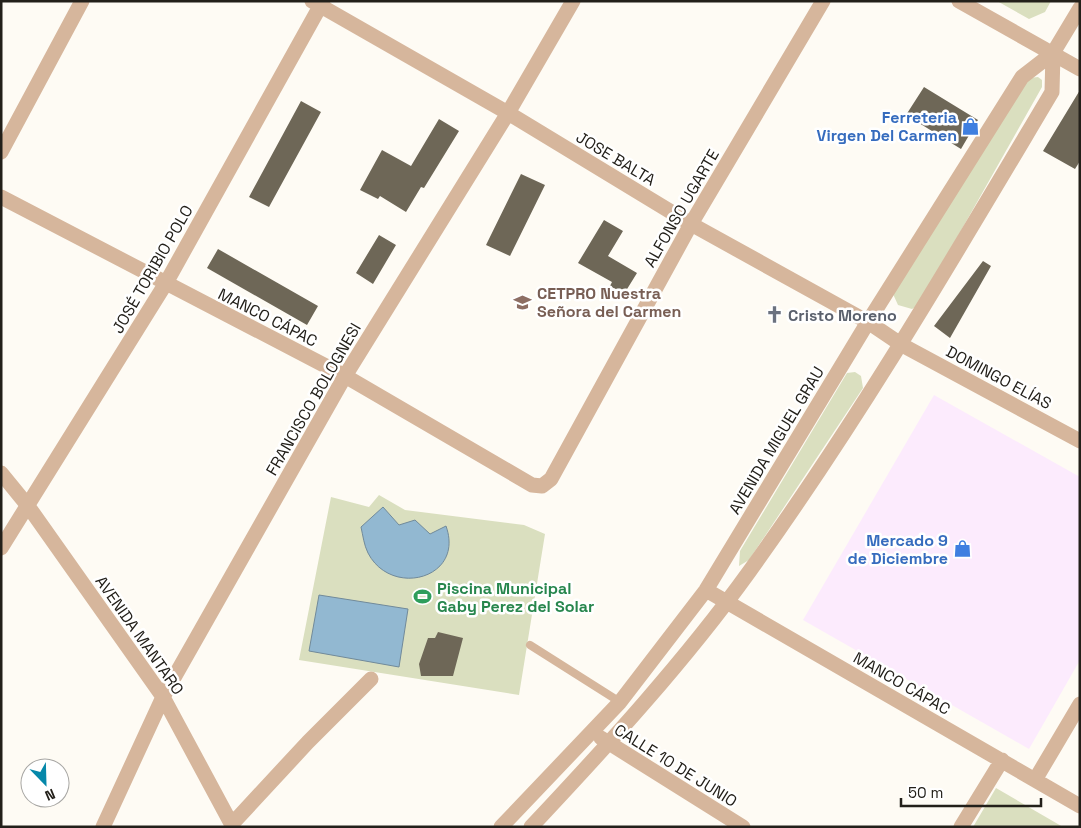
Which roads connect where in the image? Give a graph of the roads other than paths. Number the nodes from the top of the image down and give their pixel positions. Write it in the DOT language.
graph roads {
  1 [pos="82,1"];
  2 [pos="573,1"];
  3 [pos="823,1"];
  4 [pos="959,1"];
  5 [pos="318,3"];
  6 [pos="1080,8"];
  7 [pos="1053,53"];
  8 [pos="1080,69"];
  9 [pos="508,113"];
  10 [pos="1,152"];
  11 [pos="1,197"];
  12 [pos="691,224"];
  13 [pos="166,283"];
  14 [pos="868,322"];
  15 [pos="902,345"];
  16 [pos="344,376"];
  17 [pos="1080,441"];
  18 [pos="1,473"];
  19 [pos="542,486"];
  20 [pos="28,506"];
  21 [pos="1,548"];
  22 [pos="706,590"];
  23 [pos="726,602"];
  24 [pos="530,645"];
  25 [pos="371,678"];
  26 [pos="163,697"];
  27 [pos="620,702"];
  28 [pos="1080,704"];
  29 [pos="591,732"];
  30 [pos="609,744"];
  31 [pos="1002,760"];
  32 [pos="1035,780"];
  33 [pos="1080,806"];
  34 [pos="725,823"];
  35 [pos="233,825"];
  36 [pos="103,827"];
  37 [pos="501,827"];
  38 [pos="531,827"];
  39 [pos="743,827"];
  40 [pos="961,827"];
  1 -- 10 [label="street"];
  2 -- 9 [label="street, FRANCISCO BOLOGNESI"];
  3 -- 12 [label="street, ALFONSO UGARTE"];
  4 -- 7 [label="street"];
  5 -- 9 [label="street, JOSE BALTA"];
  5 -- 13 [label="street, JOSÉ TORIBIO POLO"];
  6 -- 7 [label="street, AVENIDA MIGUEL GRAU"];
  7 -- 8 [label="street"];
  7 -- 14 [label="street, AVENIDA MIGUEL GRAU"];
  7 -- 15 [label="street, AVENIDA MIGUEL GRAU"];
  9 -- 12 [label="street, JOSE BALTA"];
  9 -- 16 [label="street, FRANCISCO BOLOGNESI"];
  11 -- 13 [label="street, MANCO CÁPAC"];
  12 -- 14 [label="street, JOSE BALTA"];
  12 -- 19 [label="street, ALFONSO UGARTE"];
  13 -- 16 [label="street, MANCO CÁPAC"];
  13 -- 20 [label="street, JOSÉ TORIBIO POLO"];
  14 -- 15 [label="street, JOSE BALTA"];
  14 -- 22 [label="street, AVENIDA MIGUEL GRAU"];
  15 -- 17 [label="street, DOMINGO ELÍAS"];
  15 -- 23 [label="street, AVENIDA MIGUEL GRAU"];
  16 -- 19 [label="street, MANCO CÁPAC"];
  16 -- 26 [label="street, FRANCISCO BOLOGNESI"];
  18 -- 20 [label="street, AVENIDA MANTARO"];
  20 -- 21 [label="street, JOSÉ TORIBIO POLO"];
  20 -- 26 [label="street, AVENIDA MANTARO"];
  22 -- 23 [label="street, MANCO CÁPAC"];
  22 -- 27 [label="street, AVENIDA MIGUEL GRAU"];
  23 -- 30 [label="street, AVENIDA MIGUEL GRAU"];
  23 -- 31 [label="street, MANCO CÁPAC"];
  24 -- 27 [label="lane"];
  25 -- 35 [label="street"];
  26 -- 35 [label="street, AVENIDA MANTARO"];
  26 -- 36 [label="street, FRANCISCO BOLOGNESI"];
  27 -- 29 [label="street, AVENIDA MIGUEL GRAU"];
  28 -- 32 [label="street"];
  29 -- 30 [label="street, CALLE 10 DE JUNIO"];
  29 -- 37 [label="street, AVENIDA MIGUEL GRAU"];
  30 -- 34 [label="street, CALLE 10 DE JUNIO"];
  30 -- 38 [label="street, AVENIDA MIGUEL GRAU"];
  31 -- 32 [label="street, MANCO CÁPAC"];
  31 -- 40 [label="street"];
  32 -- 33 [label="street, MANCO CÁPAC"];
  34 -- 39 [label="street, CALLE 10 DE JUNIO"];
}
